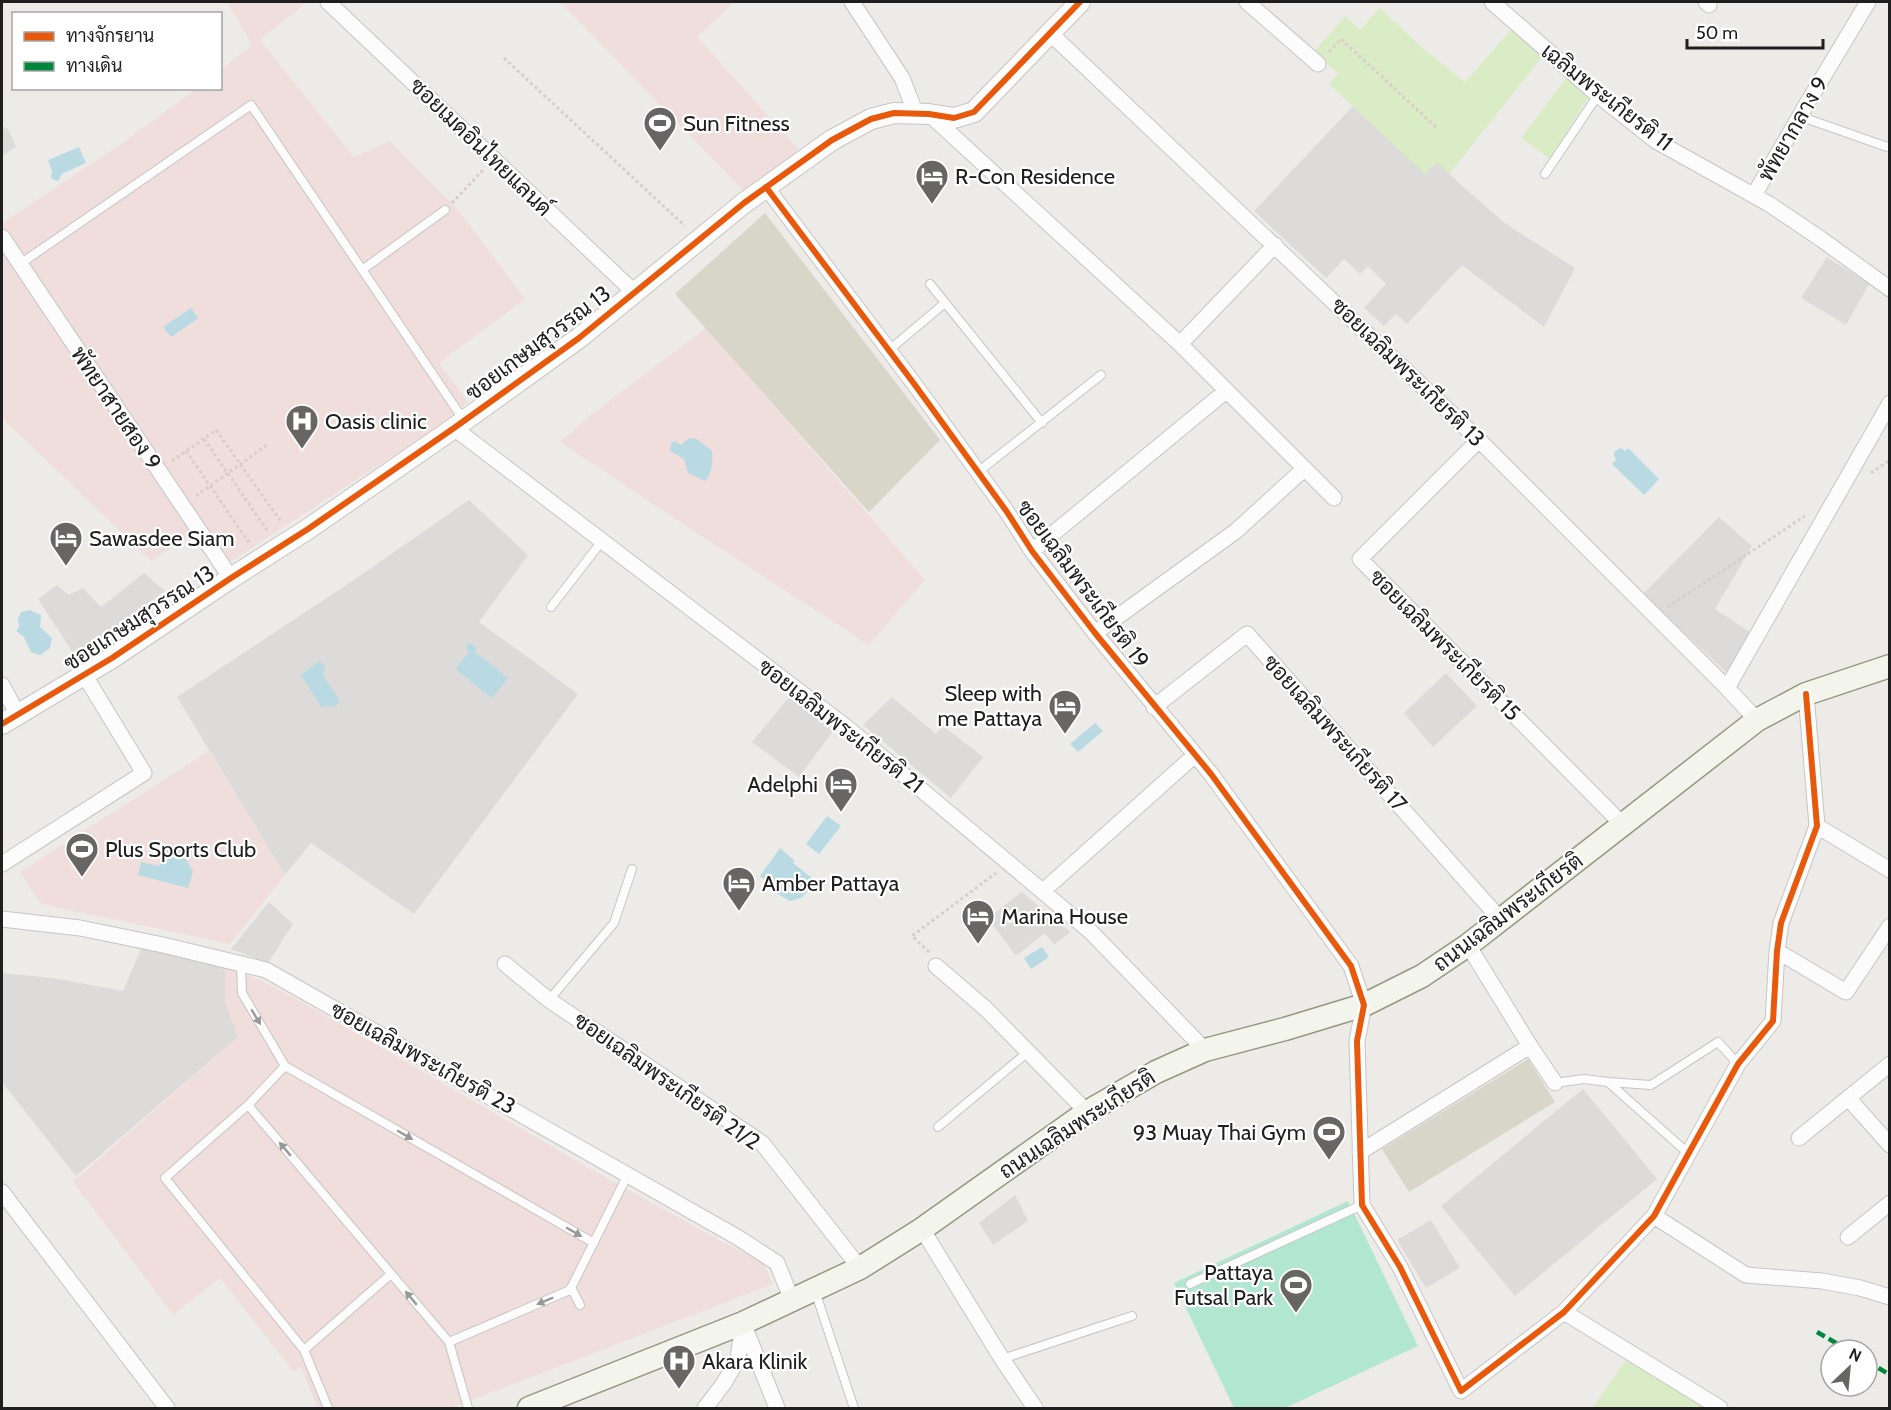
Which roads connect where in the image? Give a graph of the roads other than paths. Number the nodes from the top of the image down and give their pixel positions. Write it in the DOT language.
graph roads {
  1 [pos="328,2"];
  2 [pos="852,2"];
  3 [pos="1080,2"];
  4 [pos="1247,2"];
  5 [pos="1492,2"];
  6 [pos="1868,2"];
  7 [pos="1050,33"];
  8 [pos="1318,64"];
  9 [pos="1598,95"];
  10 [pos="922,114"];
  11 [pos="1799,116"];
  12 [pos="1890,148"];
  13 [pos="1545,174"];
  14 [pos="766,187"];
  15 [pos="1754,195"];
  16 [pos="445,210"];
  17 [pos="2,237"];
  18 [pos="1275,245"];
  19 [pos="20,264"];
  20 [pos="362,270"];
  21 [pos="930,284"];
  22 [pos="1890,289"];
  23 [pos="635,293"];
  24 [pos="945,303"];
  25 [pos="1180,344"];
  26 [pos="889,350"];
  27 [pos="1101,375"];
  28 [pos="1226,391"];
  29 [pos="1890,403"];
  30 [pos="1042,423"];
  31 [pos="459,424"];
  32 [pos="1479,440"];
  33 [pos="1304,469"];
  34 [pos="978,472"];
  35 [pos="1334,498"];
  36 [pos="602,541"];
  37 [pos="1032,551"];
  38 [pos="231,578"];
  39 [pos="551,607"];
  40 [pos="1095,633"];
  41 [pos="1890,666"];
  42 [pos="85,676"];
  43 [pos="2,685"];
  44 [pos="1727,688"];
  45 [pos="1806,694"];
  46 [pos="1154,707"];
  47 [pos="10,720"];
  48 [pos="1756,720"];
  49 [pos="1196,755"];
  50 [pos="1623,825"];
  51 [pos="1817,826"];
  52 [pos="2,864"];
  53 [pos="632,869"];
  54 [pos="1890,870"];
  55 [pos="1043,891"];
  56 [pos="2,919"];
  57 [pos="1501,920"];
  58 [pos="1890,926"];
  59 [pos="1468,945"];
  60 [pos="1777,951"];
  61 [pos="240,963"];
  62 [pos="505,964"];
  63 [pos="936,966"];
  64 [pos="549,1000"];
  65 [pos="1364,1005"];
  66 [pos="1530,1046"];
  67 [pos="1204,1050"];
  68 [pos="1028,1052"];
  69 [pos="1738,1064"];
  70 [pos="1890,1064"];
  71 [pos="285,1065"];
  72 [pos="1608,1082"];
  73 [pos="1555,1083"];
  74 [pos="1848,1098"];
  75 [pos="248,1105"];
  76 [pos="1087,1112"];
  77 [pos="938,1126"];
  78 [pos="1799,1138"];
  79 [pos="1890,1146"];
  80 [pos="1360,1152"];
  81 [pos="1689,1154"];
  82 [pos="628,1174"];
  83 [pos="2,1191"];
  84 [pos="1890,1203"];
  85 [pos="1362,1205"];
  86 [pos="1654,1216"];
  87 [pos="922,1229"];
  88 [pos="1848,1237"];
  89 [pos="594,1243"];
  90 [pos="860,1268"];
  91 [pos="391,1274"];
  92 [pos="1190,1284"];
  93 [pos="571,1287"];
  94 [pos="815,1290"];
  95 [pos="1890,1297"];
  96 [pos="792,1300"];
  97 [pos="580,1305"];
  98 [pos="1564,1312"];
  99 [pos="1132,1316"];
  100 [pos="743,1323"];
  101 [pos="449,1342"];
  102 [pos="304,1350"];
  103 [pos="1002,1359"];
  104 [pos="167,1408"];
  105 [pos="328,1408"];
  106 [pos="468,1408"];
  107 [pos="529,1408"];
  108 [pos="705,1408"];
  109 [pos="777,1408"];
  110 [pos="854,1408"];
  111 [pos="1035,1408"];
  112 [pos="1720,1408"];
  1 -- 23 [label="street, ซอยเมดอินไทยแลนด์"];
  2 -- 10 [label="street"];
  3 -- 7 [label="street, ซอยเกษมสุวรรณ 13"];
  4 -- 8 [label="street"];
  5 -- 9 [label="street, เฉลิมพระเกียรติ 11"];
  6 -- 11 [label="street, พัทยากลาง 9"];
  7 -- 10 [label="street, ซอยเกษมสุวรรณ 13"];
  7 -- 18 [label="street, ซอยเฉลิมพระเกียรติ 13"];
  9 -- 13 [label="lane"];
  9 -- 15 [label="street, เฉลิมพระเกียรติ 11"];
  10 -- 14 [label="street, ซอยเกษมสุวรรณ 13"];
  10 -- 25 [label="street"];
  11 -- 12 [label="lane"];
  11 -- 15 [label="street, พัทยากลาง 9"];
  14 -- 23 [label="street, ซอยเกษมสุวรรณ 13"];
  14 -- 26 [label="street, ซอยเฉลิมพระเกียรติ 19"];
  15 -- 22 [label="street, เฉลิมพระเกียรติ 11"];
  16 -- 20 [label="lane"];
  17 -- 19 [label="street, พัทยาสายสอง 9"];
  18 -- 25 [label="street"];
  18 -- 32 [label="street, ซอยเฉลิมพระเกียรติ 13"];
  19 -- 20 [label="lane"];
  19 -- 38 [label="street, พัทยาสายสอง 9"];
  20 -- 31 [label="lane"];
  21 -- 24 [label="lane"];
  23 -- 31 [label="street, ซอยเกษมสุวรรณ 13"];
  24 -- 26 [label="lane"];
  24 -- 30 [label="lane"];
  25 -- 28 [label="street"];
  26 -- 34 [label="street, ซอยเฉลิมพระเกียรติ 19"];
  27 -- 30 [label="lane"];
  28 -- 33 [label="street"];
  28 -- 37 [label="street"];
  29 -- 44 [label="street"];
  30 -- 34 [label="lane"];
  31 -- 36 [label="street, ซอยเฉลิมพระเกียรติ 21"];
  31 -- 38 [label="street, ซอยเกษมสุวรรณ 13"];
  32 -- 44 [label="street, ซอยเฉลิมพระเกียรติ 13"];
  32 -- 50 [label="street, ซอยเฉลิมพระเกียรติ 15"];
  33 -- 35 [label="street"];
  33 -- 40 [label="street"];
  34 -- 37 [label="street, ซอยเฉลิมพระเกียรติ 19"];
  36 -- 39 [label="lane"];
  36 -- 55 [label="street, ซอยเฉลิมพระเกียรติ 21"];
  37 -- 40 [label="street, ซอยเฉลิมพระเกียรติ 19"];
  38 -- 42 [label="street, ซอยเกษมสุวรรณ 13"];
  40 -- 46 [label="street, ซอยเฉลิมพระเกียรติ 19"];
  41 -- 45 [label="main road, ถนนเฉลิมพระเกียรติ"];
  42 -- 47 [label="street, ซอยเกษมสุวรรณ 13"];
  42 -- 52 [label="street"];
  43 -- 47 [label="street"];
  44 -- 48 [label="street, ซอยเฉลิมพระเกียรติ 13"];
  45 -- 48 [label="main road, ถนนเฉลิมพระเกียรติ"];
  45 -- 51 [label="street"];
  46 -- 49 [label="street, ซอยเฉลิมพระเกียรติ 19"];
  46 -- 57 [label="street, ซอยเฉลิมพระเกียรติ 17"];
  48 -- 50 [label="main road, ถนนเฉลิมพระเกียรติ"];
  49 -- 55 [label="street"];
  49 -- 65 [label="street, ซอยเฉลิมพระเกียรติ 19"];
  50 -- 57 [label="main road, ถนนเฉลิมพระเกียรติ"];
  51 -- 54 [label="street"];
  51 -- 60 [label="street"];
  53 -- 64 [label="lane"];
  55 -- 67 [label="street, ซอยเฉลิมพระเกียรติ 21"];
  56 -- 61 [label="street, ซอยเฉลิมพระเกียรติ 23"];
  57 -- 59 [label="main road, ถนนเฉลิมพระเกียรติ"];
  58 -- 60 [label="street"];
  59 -- 65 [label="main road, ถนนเฉลิมพระเกียรติ"];
  59 -- 66 [label="street"];
  60 -- 69 [label="street"];
  61 -- 71 [label="lane, one-way"];
  61 -- 82 [label="street, ซอยเฉลิมพระเกียรติ 23"];
  62 -- 64 [label="street, ซอยเฉลิมพระเกียรติ 21/2"];
  63 -- 68 [label="street"];
  64 -- 90 [label="street, ซอยเฉลิมพระเกียรติ 21/2"];
  65 -- 67 [label="main road, ถนนเฉลิมพระเกียรติ"];
  65 -- 80 [label="street"];
  66 -- 73 [label="street"];
  66 -- 80 [label="street"];
  67 -- 76 [label="main road, ถนนเฉลิมพระเกียรติ"];
  68 -- 76 [label="street"];
  68 -- 77 [label="lane"];
  69 -- 72 [label="lane"];
  69 -- 81 [label="street"];
  70 -- 74 [label="street"];
  71 -- 75 [label="lane"];
  71 -- 89 [label="lane, one-way"];
  72 -- 73 [label="lane"];
  72 -- 81 [label="lane"];
  74 -- 78 [label="street"];
  74 -- 79 [label="street"];
  91 -- 75 [label="lane, one-way"];
  75 -- 102 [label="lane"];
  76 -- 87 [label="main road, ถนนเฉลิมพระเกียรติ"];
  80 -- 85 [label="street"];
  81 -- 86 [label="street"];
  82 -- 89 [label="lane"];
  82 -- 96 [label="street, ซอยเฉลิมพระเกียรติ 23"];
  83 -- 104 [label="street"];
  84 -- 88 [label="street"];
  85 -- 92 [label="lane"];
  85 -- 98 [label="street"];
  86 -- 95 [label="street"];
  86 -- 98 [label="street"];
  87 -- 90 [label="main road, ถนนเฉลิมพระเกียรติ"];
  87 -- 103 [label="street"];
  89 -- 93 [label="lane"];
  90 -- 94 [label="main road, ถนนเฉลิมพระเกียรติ"];
  101 -- 91 [label="lane, one-way"];
  91 -- 102 [label="lane"];
  93 -- 97 [label="lane"];
  93 -- 101 [label="lane, one-way"];
  94 -- 96 [label="main road, ถนนเฉลิมพระเกียรติ"];
  94 -- 110 [label="lane"];
  96 -- 100 [label="main road, ถนนเฉลิมพระเกียรติ"];
  98 -- 112 [label="street"];
  99 -- 103 [label="lane"];
  100 -- 107 [label="main road, ถนนเฉลิมพระเกียรติ"];
  100 -- 108 [label="street"];
  100 -- 109 [label="street"];
  101 -- 106 [label="lane"];
  102 -- 105 [label="lane"];
  103 -- 111 [label="street"];
}
